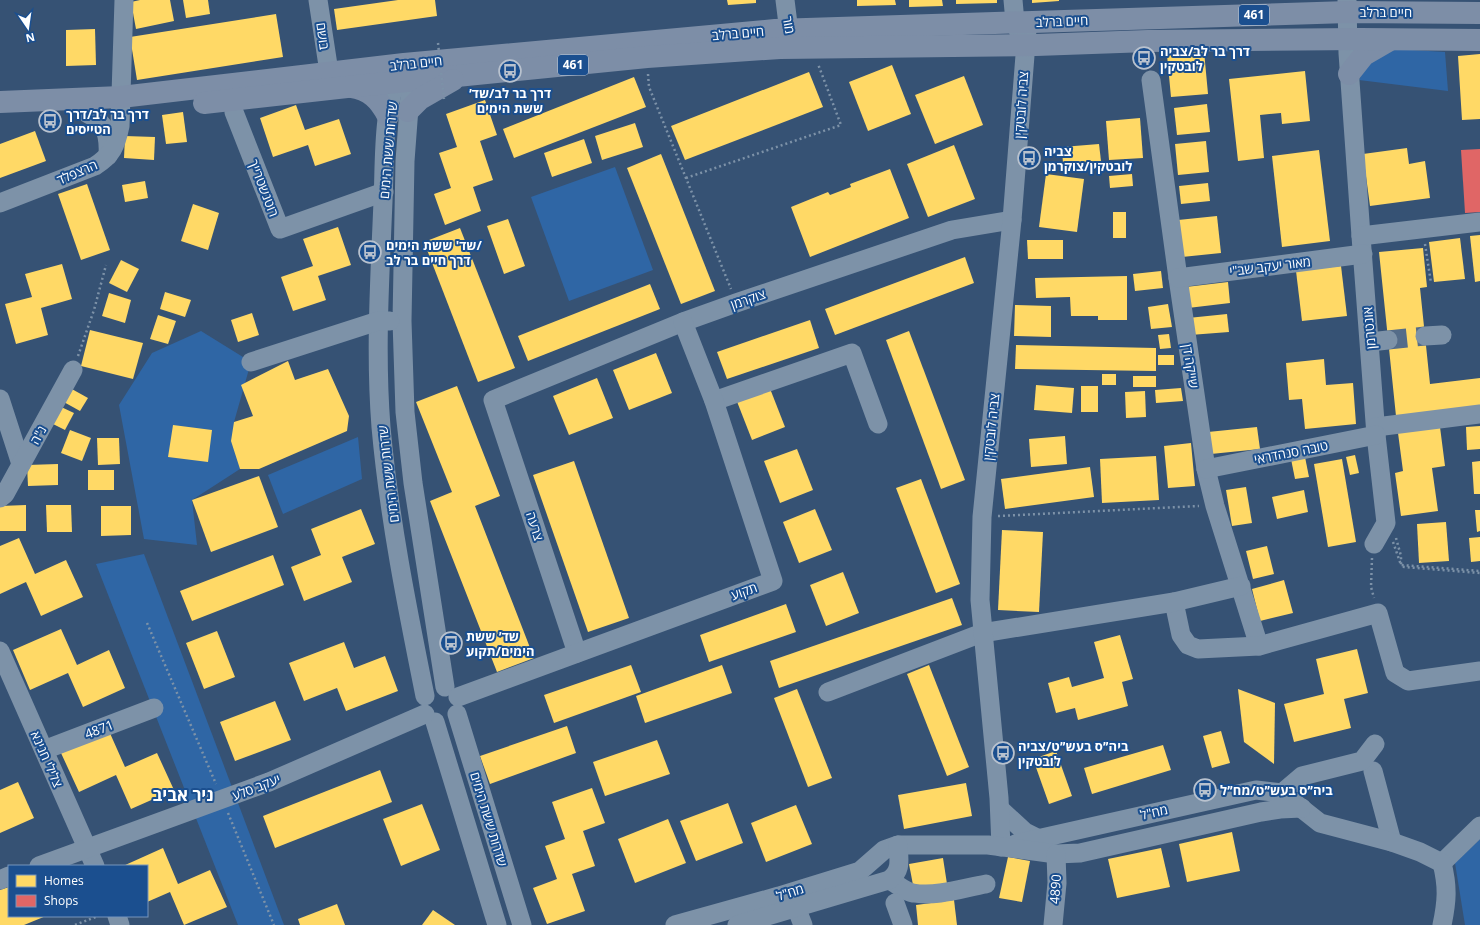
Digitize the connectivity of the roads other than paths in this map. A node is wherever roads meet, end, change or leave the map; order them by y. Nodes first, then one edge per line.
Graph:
1 (124, 0) edge
2 (318, 0) edge
3 (785, 0) edge
4 (1014, 0) edge
5 (1340, 6) edge
6 (1480, 13) edge
7 (1021, 22) junction
8 (788, 29) junction
9 (1348, 39) junction
10 (1391, 39) junction
11 (1480, 40) edge
12 (1026, 45) junction
13 (806, 47) junction
14 (329, 72) junction
15 (1349, 74) junction
16 (403, 75) junction
17 (462, 76) junction
18 (1151, 80) dead end
19 (347, 86) junction
20 (0, 102) edge
21 (121, 105) junction
22 (408, 111) junction
23 (234, 112) dead end
24 (88, 114) junction
25 (0, 116) edge
26 (388, 116) junction
27 (108, 158) junction
28 (384, 192) junction
29 (0, 203) edge
30 (1012, 220) junction
31 (1480, 222) edge
32 (1362, 245) junction
33 (1178, 278) junction
34 (378, 321) junction
35 (402, 321) junction
36 (683, 322) junction
37 (251, 362) dead end
38 (73, 370) road end
39 (0, 399) edge
40 (493, 400) joint
41 (714, 401) junction
42 (1480, 414) edge
43 (878, 424) dead end
44 (1376, 431) junction
45 (21, 464) junction
46 (1206, 469) junction
47 (0, 498) edge
48 (1374, 544) road end
49 (1241, 586) junction
50 (1174, 602) junction
51 (982, 633) junction
52 (1259, 646) junction
53 (0, 651) edge
54 (577, 653) junction
55 (1480, 671) edge
56 (828, 692) dead end
57 (453, 699) junction
58 (154, 708) dead end
59 (428, 711) junction
60 (1375, 744) dead end
61 (44, 750) junction
62 (1373, 771) dead end
63 (1282, 793) junction
64 (1302, 808) junction
65 (1000, 809) junction
66 (1480, 826) edge
67 (1039, 838) junction
68 (1392, 842) junction
69 (898, 845) junction
70 (1001, 847) junction
71 (88, 849) junction
72 (1056, 854) junction
73 (1442, 863) junction
74 (42, 865) edge
75 (95, 865) edge
76 (889, 880) junction
77 (986, 884) dead end
78 (895, 903) dead end
79 (797, 908) edge
80 (497, 925) edge
81 (522, 925) edge
82 (675, 925) edge
83 (737, 925) edge
84 (903, 925) edge
85 (1053, 925) edge
86 (1442, 925) edge

1 - 21 street, הרצפלד
2 - 14 street, בושם
3 - 8 street, מור
4 - 7 street, צביה לובטקין
5 - 6 main road, חיים ברלב / 461
5 - 7 main road, חיים ברלב / 461
5 - 9 street, אונטרמן
7 - 8 main road, חיים ברלב / 461
7 - 12 street, צביה לובטקין
8 - 13 street, מור
8 - 16 main road, חיים ברלב / 461
9 - 10 main road, חיים ברלב / 461
9 - 12 main road, חיים ברלב / 461
9 - 15 street, אונטרמן
10 - 11 main road, חיים ברלב / 461
10 - 15 main road
12 - 13 main road, חיים ברלב / 461
12 - 30 street, צביה לובטקין
13 - 17 main road, חיים ברלב / 461
14 - 16 main road, חיים ברלב / 461
14 - 21 main road, חיים ברלב / 461
15 - 32 street, אונטרמן
16 - 17 main road, חיים ברלב / 461
16 - 19 main road, חיים ברלב / 461
16 - 22 street, שדרות ששת הימים
16 - 26 street, שדרות ששת הימים
17 - 22 main road
18 - 33 street, שייקה דן
19 - 21 main road, חיים ברלב / 461
19 - 26 main road
20 - 21 main road, חיים ברלב / 461
21 - 24 main road, חיים ברלב / 461
21 - 27 street, הרצפלד
22 - 35 street, שדרות ששת הימים
23 - 28 street, רוטנשטרייך
24 - 25 main road, חיים ברלב / 461
24 - 27 street
26 - 28 street, שדרות ששת הימים
27 - 29 street, הרצפלד
28 - 34 street, שדרות ששת הימים
30 - 36 street, צוקרמן
30 - 51 street, צביה לובטקין
31 - 32 street, מאור יעקב שב"י
32 - 33 street, מאור יעקב שב"י
32 - 44 street, אונטרמן
33 - 46 street, שייקה דן
34 - 35 street
34 - 37 street
34 - 59 street, שדרות ששת הימים
35 - 57 street, שדרות ששת הימים
36 - 40 street, צוקרמן
36 - 41 street, תקוע
38 - 45 street, נ"ה
39 - 45 street
40 - 54 street, צרעה
41 - 43 street
41 - 54 street, תקוע
42 - 44 street, טובה סנהדראי
44 - 46 street, טובה סנהדראי
44 - 48 street, אונטרמן
45 - 47 street, נ"ה
46 - 49 street, שייקה דן
49 - 50 street
49 - 52 street, שייקה דן
50 - 51 street
50 - 52 street
51 - 56 street
51 - 65 street, צביה לובטקין
52 - 55 street
53 - 61 street, צלילי חנינא
54 - 57 street, תקוע
57 - 59 street
57 - 59 street
57 - 81 street, שדרות ששת הימים
58 - 61 street, 4871
59 - 71 street, יעקב סלע
59 - 80 street, שדרות ששת הימים
60 - 63 street
61 - 71 street, צלילי חנינא
62 - 68 street
63 - 64 street
63 - 67 street, מח"ל
64 - 68 street
64 - 72 street, מח"ל
65 - 67 street
65 - 70 street, צביה לובטקין
66 - 73 street
67 - 70 street, מח"ל
68 - 73 street
69 - 70 street, מח"ל
69 - 76 street
69 - 79 street, מח"ל
70 - 72 street, מח"ל
71 - 74 street, יעקב סלע
71 - 75 street, צלילי חנינא
72 - 85 street, 4890
73 - 86 street
76 - 77 street
76 - 79 street, מח"ל
78 - 84 street
79 - 82 street, מח"ל
79 - 83 street, מח"ל

